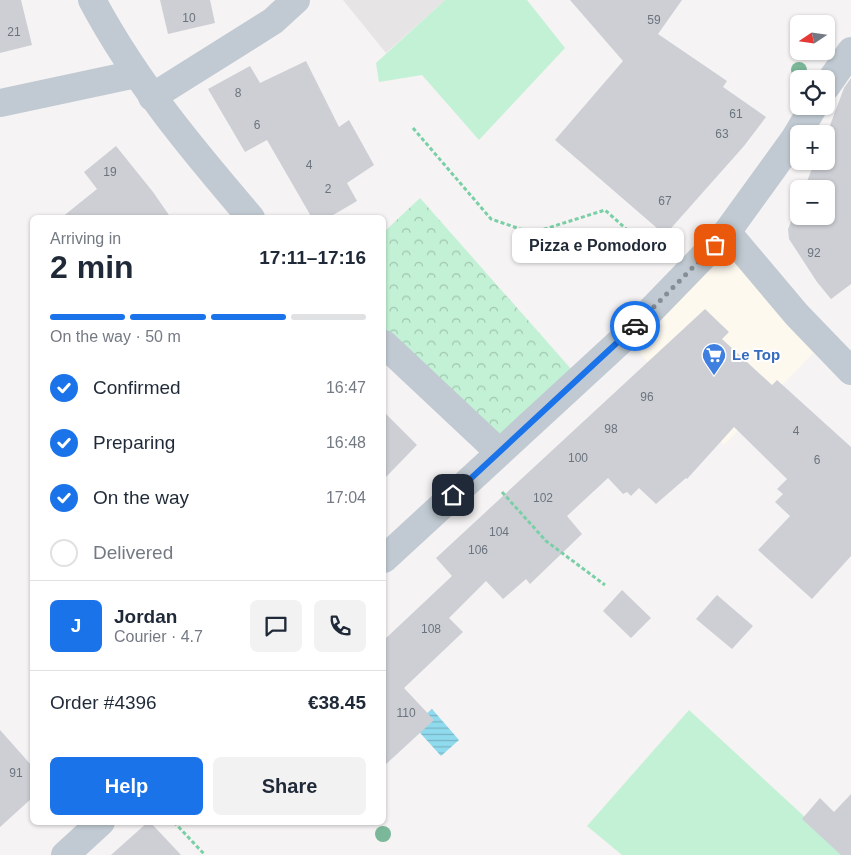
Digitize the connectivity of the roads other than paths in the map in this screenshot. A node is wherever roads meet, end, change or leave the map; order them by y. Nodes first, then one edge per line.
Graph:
1 (92, 0) edge
2 (296, 0) edge
3 (851, 50) edge
4 (136, 74) junction
5 (835, 74) edge
6 (152, 97) junction
7 (0, 103) edge
8 (809, 115) edge
9 (248, 215) edge
10 (727, 232) junction
11 (386, 346) edge
12 (851, 371) edge
13 (490, 461) junction
14 (386, 558) edge
15 (97, 825) edge
16 (66, 855) edge

1 - 4 street
2 - 6 street
3 - 5 street
4 - 6 street
4 - 7 street
6 - 9 street
8 - 10 street
10 - 12 street
10 - 13 street
11 - 13 street
13 - 14 street
15 - 16 street

